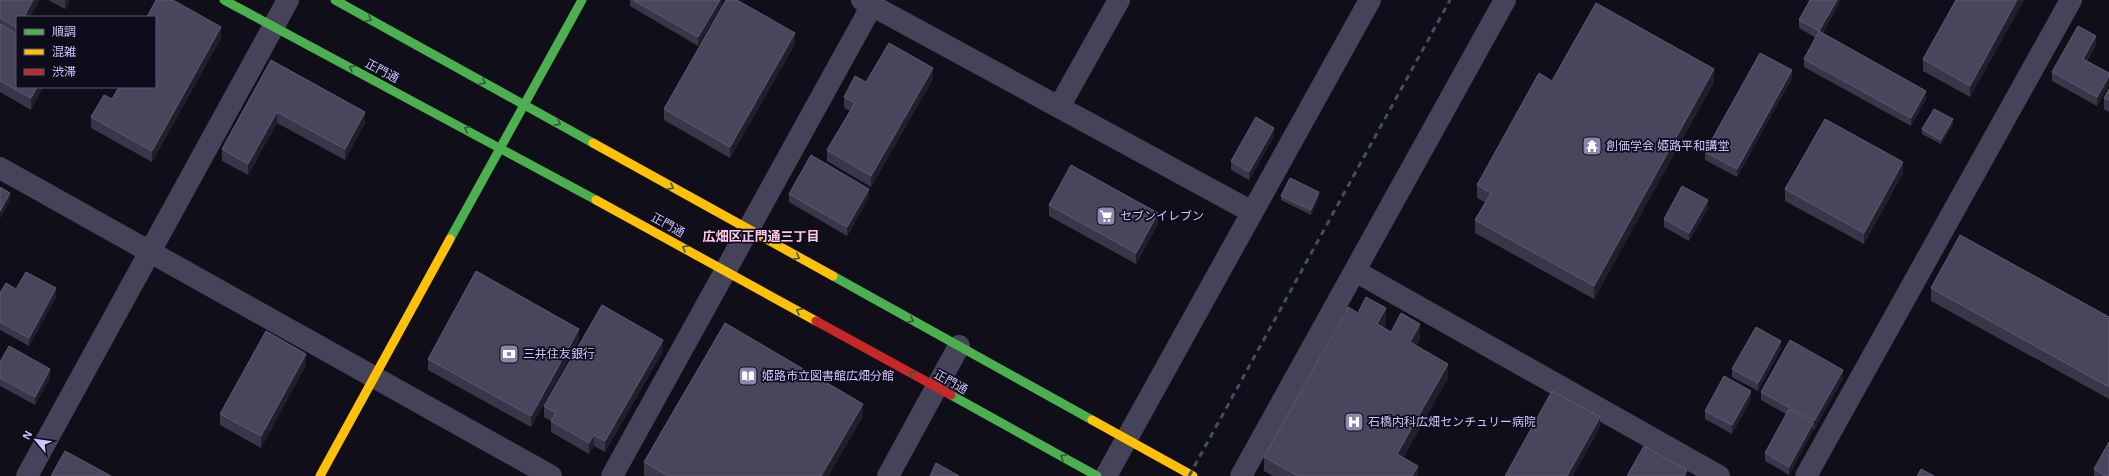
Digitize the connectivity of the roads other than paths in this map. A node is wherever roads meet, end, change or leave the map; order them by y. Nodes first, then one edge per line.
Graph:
1 (224, 0) edge
2 (288, 0) edge
3 (335, 0) edge
4 (582, 0) edge
5 (1119, 0) edge
6 (1370, 0) edge
7 (1505, 0) edge
8 (2071, 0) edge
9 (870, 2) edge
10 (272, 26) junction
11 (524, 104) junction
12 (1059, 107) junction
13 (501, 147) junction
14 (0, 168) edge
15 (1252, 212) junction
16 (749, 230) junction
17 (150, 252) junction
18 (726, 271) junction
19 (1355, 271) junction
20 (959, 346) junction
21 (375, 378) junction
22 (937, 387) junction
23 (1126, 439) junction
24 (27, 476) edge
25 (320, 476) edge
26 (551, 476) edge
27 (612, 476) edge
28 (888, 476) edge
29 (1097, 476) edge
30 (1106, 476) edge
31 (1193, 476) edge
32 (1241, 476) edge
33 (1719, 476) edge
34 (1806, 476) edge

1 - 10 street, 正門通
2 - 10 street
3 -> 11 street
4 - 11 street
5 - 12 street
6 - 15 street
7 - 19 street
8 - 34 street
9 - 12 street
9 - 16 street
13 -> 10 street, 正門通
10 - 17 street
11 - 13 street
11 -> 16 street
12 - 15 street
18 -> 13 street, 正門通
13 - 21 street
14 - 17 street
15 - 23 street
16 - 18 street
16 -> 20 street
17 - 21 street
17 - 24 street
22 -> 18 street, 正門通
18 - 27 street
19 - 32 street
19 - 33 street
20 - 22 street
20 - 23 street
21 - 25 street
21 - 26 street
22 - 28 street
29 -> 22 street, 正門通
23 - 30 street
23 - 31 street

